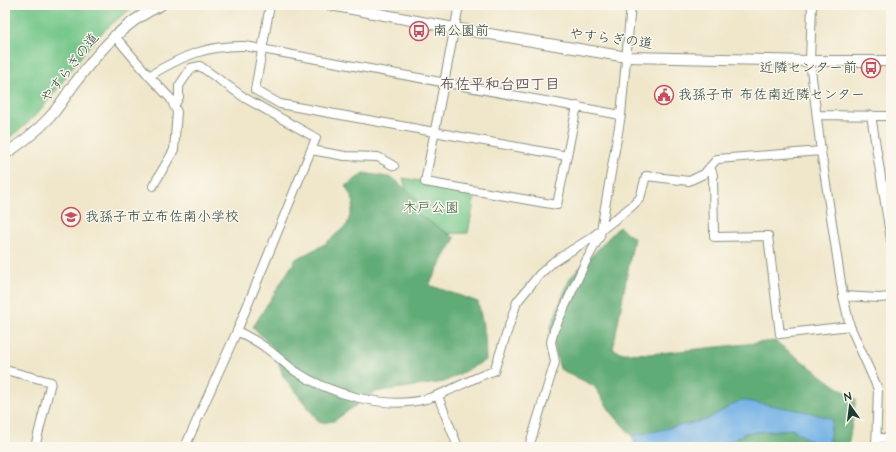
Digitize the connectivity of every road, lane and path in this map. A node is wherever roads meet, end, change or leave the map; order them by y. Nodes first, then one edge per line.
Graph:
1 (161, 5) edge
2 (270, 5) edge
3 (331, 5) edge
4 (458, 5) edge
5 (631, 5) edge
6 (812, 5) edge
7 (454, 28) junction
8 (114, 35) junction
9 (262, 48) junction
10 (627, 58) junction
11 (810, 61) junction
12 (891, 61) edge
13 (149, 76) junction
14 (444, 81) junction
15 (174, 106) junction
16 (577, 106) junction
17 (620, 115) junction
18 (817, 115) junction
19 (871, 115) junction
20 (891, 116) edge
21 (435, 132) junction
22 (311, 150) junction
23 (821, 151) junction
24 (5, 154) edge
25 (567, 156) junction
26 (394, 166) dead end
27 (710, 167) junction
28 (153, 186) dead end
29 (887, 186) edge
30 (601, 229) junction
31 (891, 240) edge
32 (843, 296) junction
33 (891, 297) edge
34 (850, 326) junction
35 (237, 331) junction
36 (5, 370) edge
37 (438, 396) junction
38 (877, 437) junction
39 (891, 440) edge
40 (35, 447) edge
41 (185, 447) edge
42 (458, 447) edge
43 (529, 447) edge
44 (876, 447) edge

1 - 8 street, やすらぎの道
2 - 9 street
3 - 7 street, やすらぎの道
4 - 7 street
5 - 10 street
6 - 11 street
7 - 10 street, やすらぎの道
7 - 14 street
8 - 13 street
8 - 24 street, やすらぎの道
9 - 13 street
9 - 14 street
9 - 21 street
10 - 11 street, やすらぎの道
10 - 17 street
11 - 12 street, やすらぎの道
11 - 18 street
13 - 15 street
14 - 16 street
14 - 21 street
15 - 22 street
15 - 28 street
16 - 17 street
16 - 25 street
17 - 30 street
18 - 19 street
18 - 23 street
19 - 20 street
19 - 29 street
21 - 25 street
21 - 25 street
22 - 26 street
22 - 35 street
23 - 27 street
23 - 32 street
27 - 30 street
27 - 34 street
29 - 31 street
30 - 37 street
30 - 43 street
32 - 33 street
32 - 34 street
34 - 38 street
35 - 37 street
35 - 41 street
36 - 40 street
37 - 42 street
38 - 39 street
38 - 44 street

